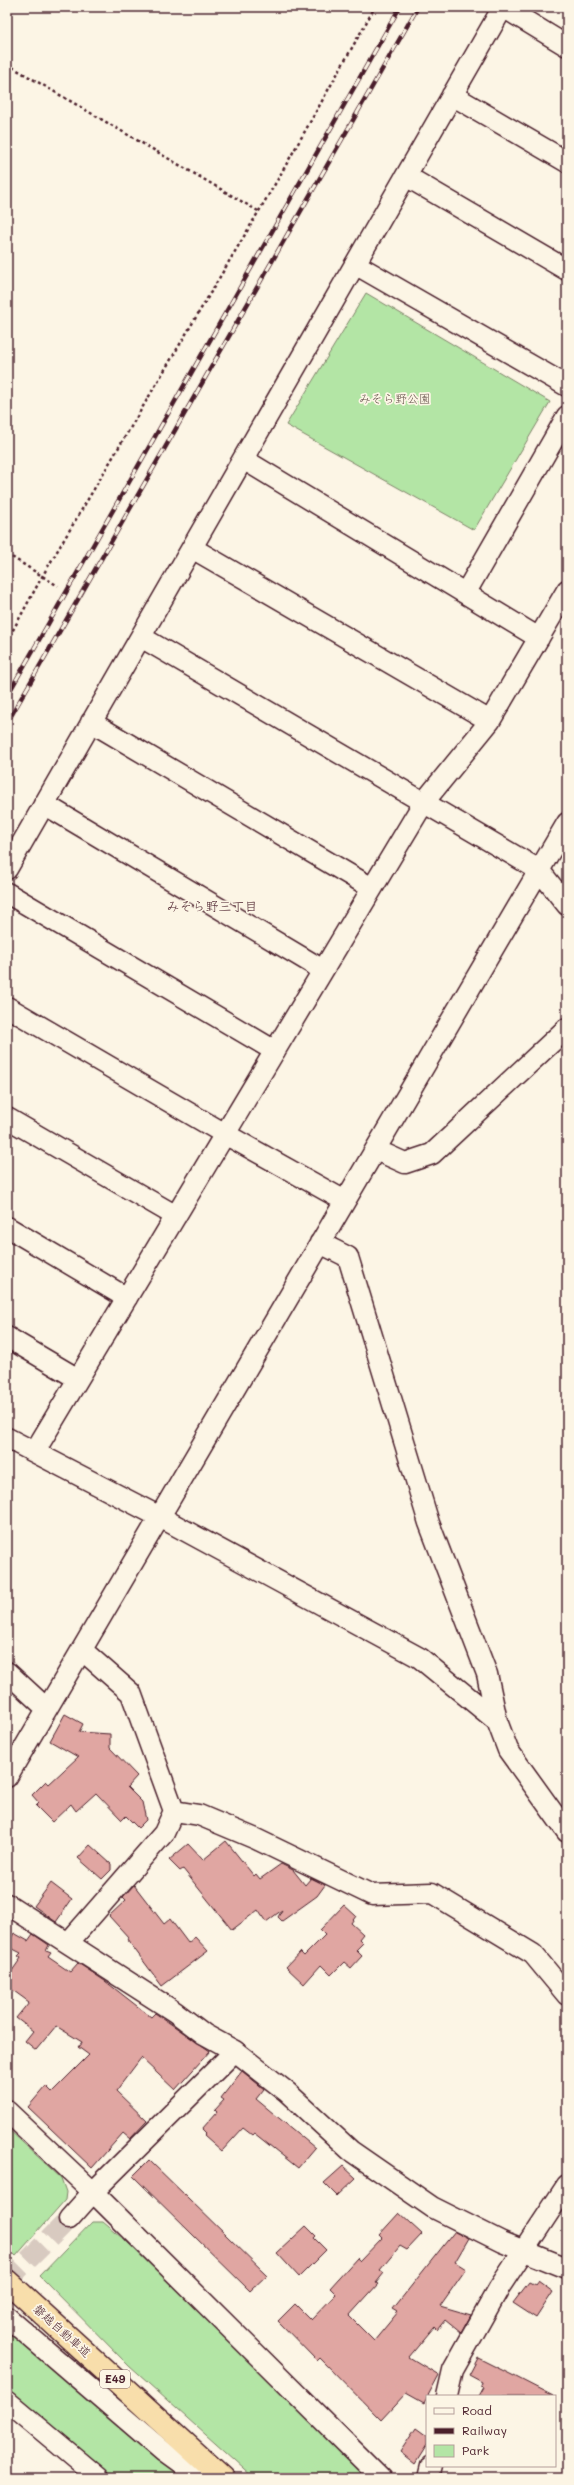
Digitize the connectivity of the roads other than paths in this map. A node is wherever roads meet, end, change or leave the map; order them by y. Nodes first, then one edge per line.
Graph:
1 (503, 7) edge
2 (567, 46) edge
3 (452, 95) junction
4 (567, 162) edge
5 (406, 176) junction
6 (355, 264) junction
7 (567, 270) edge
8 (567, 386) edge
9 (567, 416) edge
10 (243, 459) junction
11 (192, 548) junction
12 (567, 590) edge
13 (466, 592) junction
14 (140, 637) junction
15 (539, 638) junction
16 (490, 721) junction
17 (92, 722) junction
18 (424, 802) junction
19 (44, 804) junction
20 (567, 823) edge
21 (7, 869) edge
22 (539, 870) junction
23 (372, 888) junction
24 (7, 893) edge
25 (567, 906) edge
26 (323, 970) junction
27 (7, 1007) edge
28 (567, 1028) edge
29 (275, 1051) junction
30 (7, 1118) edge
31 (225, 1134) junction
32 (376, 1150) junction
33 (345, 1201) junction
34 (176, 1216) junction
35 (7, 1227) edge
36 (320, 1243) junction
37 (126, 1298) junction
38 (7, 1337) edge
39 (78, 1379) junction
40 (7, 1438) edge
41 (35, 1451) junction
42 (160, 1517) junction
43 (82, 1650) junction
44 (7, 1672) edge
45 (47, 1709) junction
46 (497, 1721) junction
47 (7, 1777) edge
48 (174, 1811) junction
49 (567, 1832) edge
50 (7, 1904) edge
51 (68, 1943) junction
52 (567, 1995) edge
53 (235, 2051) junction
54 (7, 2111) edge
55 (567, 2185) edge
56 (93, 2192) junction
57 (69, 2219) tunnel mouth
58 (524, 2250) junction
59 (567, 2268) edge
60 (7, 2281) edge
61 (7, 2317) edge
62 (447, 2395) edge
63 (7, 2401) edge
64 (431, 2467) edge
65 (99, 2478) edge
66 (200, 2478) edge
67 (223, 2478) edge
68 (381, 2478) edge
69 (428, 2478) edge

1 - 2 street
1 - 3 street
3 - 4 street
3 - 5 street
5 - 6 street
5 - 7 street
6 - 8 street
6 - 10 street
9 - 13 street
10 - 11 street
10 - 13 street
11 - 14 street
11 - 16 street
12 - 15 street
13 - 15 street
14 - 17 street
14 - 18 street
15 - 16 street
16 - 18 street
17 - 19 street
17 - 23 street
18 - 22 street
18 - 23 street
19 - 21 street
19 - 26 street
20 - 22 street
22 - 25 street
22 - 32 street
23 - 26 street
24 - 29 street
26 - 29 street
27 - 31 street
28 - 32 street
29 - 31 street
30 - 34 street
31 - 33 street
31 - 34 street
32 - 33 street
33 - 36 street
34 - 37 street
35 - 37 street
36 - 42 street
36 - 46 street
37 - 39 street
38 - 39 street
39 - 41 street
40 - 41 street
41 - 42 street
42 - 43 street
42 - 46 street
43 - 45 street
43 - 48 street
44 - 45 street
45 - 47 street
46 - 49 street
48 - 51 street
48 - 52 street
50 - 51 street
51 - 53 street
53 - 56 street
53 - 58 street
54 - 56 street
55 - 58 street
56 - 57 street
56 - 68 street
58 - 59 street
58 - 62 street
60 - 67 highway, 磐越自動車道 / E49
61 - 66 street
63 - 65 street
64 - 69 street

